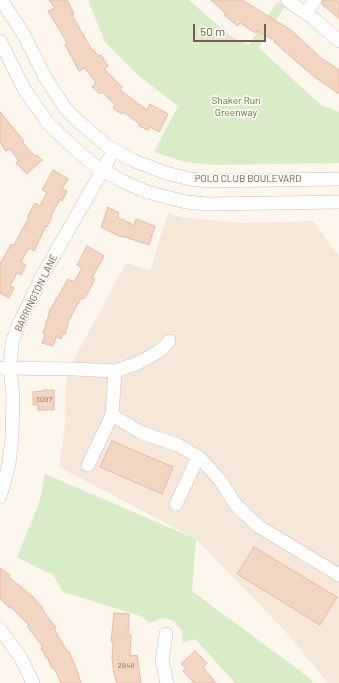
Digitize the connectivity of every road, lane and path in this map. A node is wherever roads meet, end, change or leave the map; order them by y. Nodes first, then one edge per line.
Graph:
1 (1, 0) edge
2 (287, 0) edge
3 (315, 0) edge
4 (306, 13) junction
5 (0, 41) edge
6 (339, 41) edge
7 (114, 150) junction
8 (102, 170) junction
9 (339, 179) edge
10 (339, 202) edge
11 (169, 341) dead end
12 (5, 368) edge
13 (115, 371) junction
14 (112, 415) junction
15 (198, 457) junction
16 (88, 465) dead end
17 (0, 497) edge
18 (176, 504) dead end
19 (339, 575) edge
20 (0, 629) edge
21 (166, 634) dead end
22 (33, 683) edge
23 (167, 683) edge

1 - 7 street, POLO CLUB BOULEVARD
2 - 4 street
3 - 4 street
4 - 6 street
5 - 8 street
7 - 8 street, BARRINGTON LANE
7 - 9 street, POLO CLUB BOULEVARD
8 - 10 street
8 - 12 street, BARRINGTON LANE
11 - 13 street
12 - 13 street
12 - 17 street, BARRINGTON LANE
13 - 14 street
14 - 15 street
14 - 16 street
15 - 18 street
15 - 19 street
20 - 22 street
21 - 23 street

